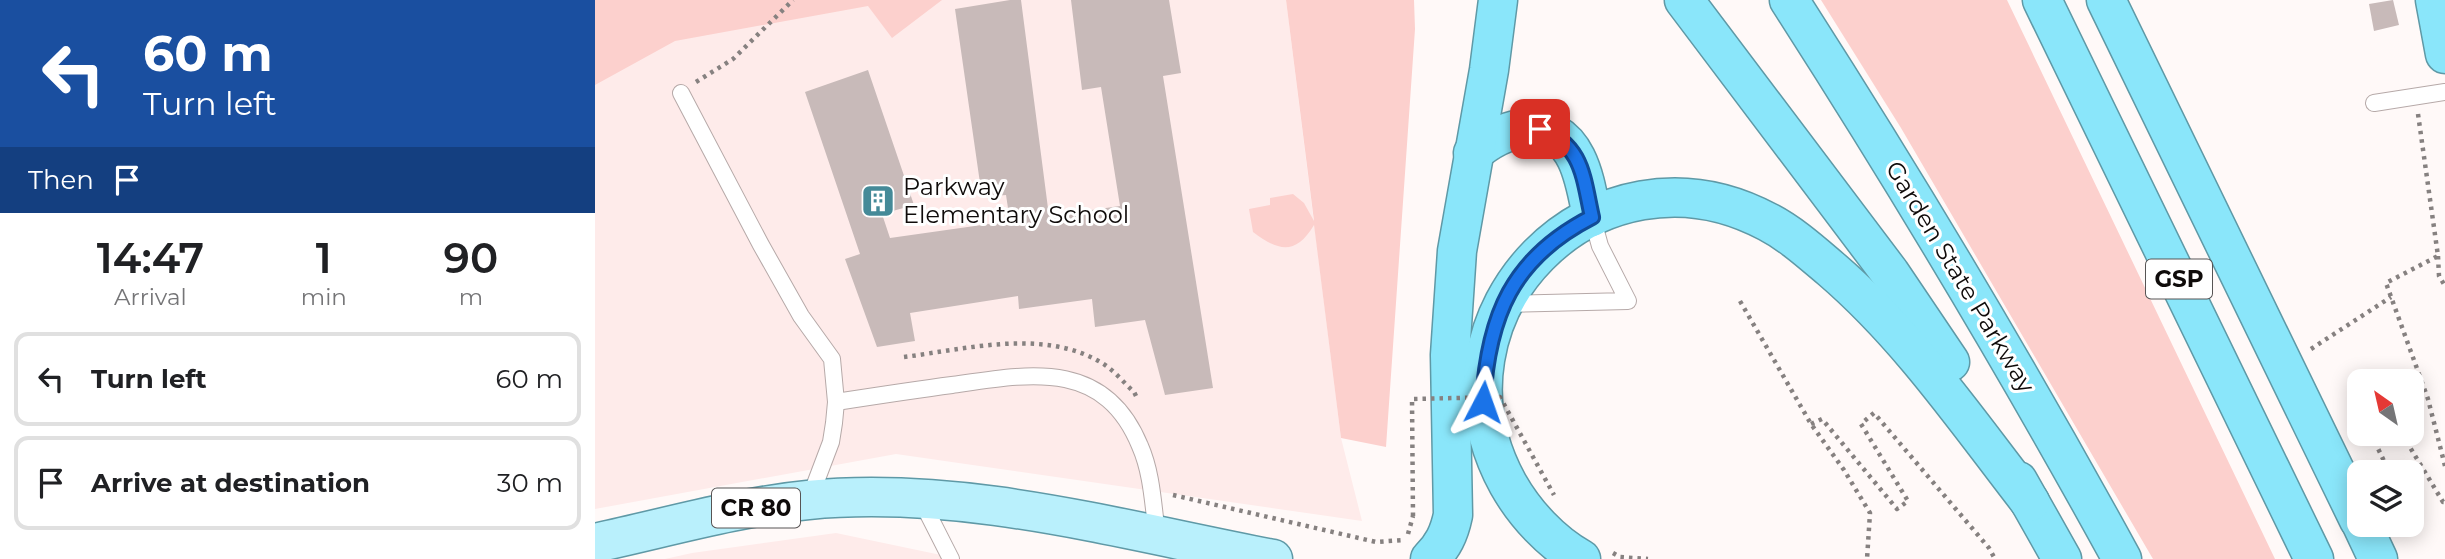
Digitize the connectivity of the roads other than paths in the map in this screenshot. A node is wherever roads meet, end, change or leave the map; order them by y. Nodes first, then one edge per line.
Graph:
1 (1498, 0) edge
2 (1684, 0) edge
3 (1789, 0) edge
4 (2042, 0) edge
5 (2435, 0) edge
6 (2115, 10) edge
7 (2445, 54) edge
8 (2445, 92) edge
9 (681, 93) road end
10 (2374, 103) dead end
11 (1473, 153) junction
12 (1592, 217) junction
13 (1503, 304) junction
14 (836, 402) junction
15 (2347, 495) edge
16 (920, 498) junction
17 (809, 500) junction
18 (2030, 502) junction
19 (1158, 537) junction
20 (2368, 537) edge
21 (595, 544) edge
22 (951, 559) edge
23 (1217, 559) edge
24 (1273, 559) edge
25 (1430, 559) edge
26 (1581, 559) edge
27 (2061, 559) edge
28 (2122, 559) edge
29 (2314, 559) edge
30 (2378, 559) edge

1 - 11 highway
2 - 18 highway
3 - 28 highway, Garden State Parkway
4 - 29 highway, GSP
5 - 7 highway
6 - 15 highway
8 - 10 lane
9 - 14 lane
11 - 12 highway
11 - 25 highway
12 - 13 highway
12 - 13 lane
12 - 18 highway
13 - 26 highway
14 - 17 lane
14 - 19 lane
16 - 17 main road, CR 80
16 - 19 main road, CR 80
16 - 22 lane
17 - 21 main road, CR 80
18 - 27 highway
19 - 23 main road, CR 80
19 - 24 main road, CR 80
20 - 30 highway

